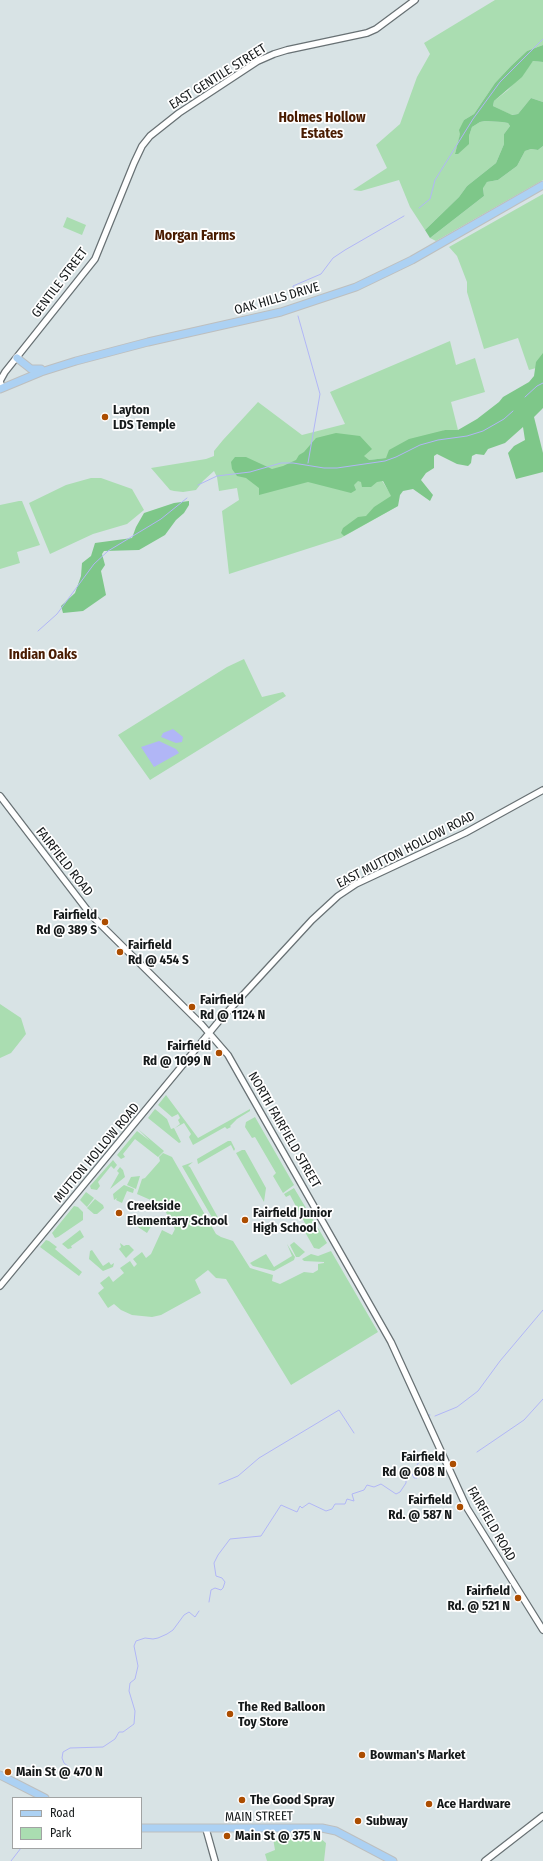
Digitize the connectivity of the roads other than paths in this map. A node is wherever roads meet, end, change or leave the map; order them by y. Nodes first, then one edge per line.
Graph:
1 (415, 0) edge
2 (126, 183) joint
3 (543, 185) edge
4 (17, 358) junction
5 (68, 364) junction
6 (1, 388) edge
7 (543, 790) edge
8 (0, 796) edge
9 (115, 939) joint
10 (210, 1033) junction
11 (0, 1286) edge
12 (429, 1423) joint
13 (543, 1630) edge
14 (0, 1775) edge
15 (43, 1797) edge
16 (543, 1816) edge
17 (142, 1828) edge
18 (206, 1829) junction
19 (215, 1861) edge
20 (393, 1861) edge
21 (485, 1861) edge

1 - 2 street, EAST GENTILE STREET
2 - 4 street, GENTILE STREET
3 - 5 main road, OAK HILLS DRIVE
4 - 5 main road
4 - 6 street, GENTILE STREET
5 - 6 main road, OAK HILLS DRIVE
7 - 10 street, EAST MUTTON HOLLOW ROAD
8 - 9 street, FAIRFIELD ROAD
9 - 10 street, NORTH FAIRFIELD STREET
10 - 11 street, MUTTON HOLLOW ROAD
10 - 12 street, NORTH FAIRFIELD STREET
12 - 13 street, FAIRFIELD ROAD
14 - 15 main road
16 - 21 street
17 - 18 main road, MAIN STREET
18 - 19 street
18 - 20 main road, MAIN STREET

